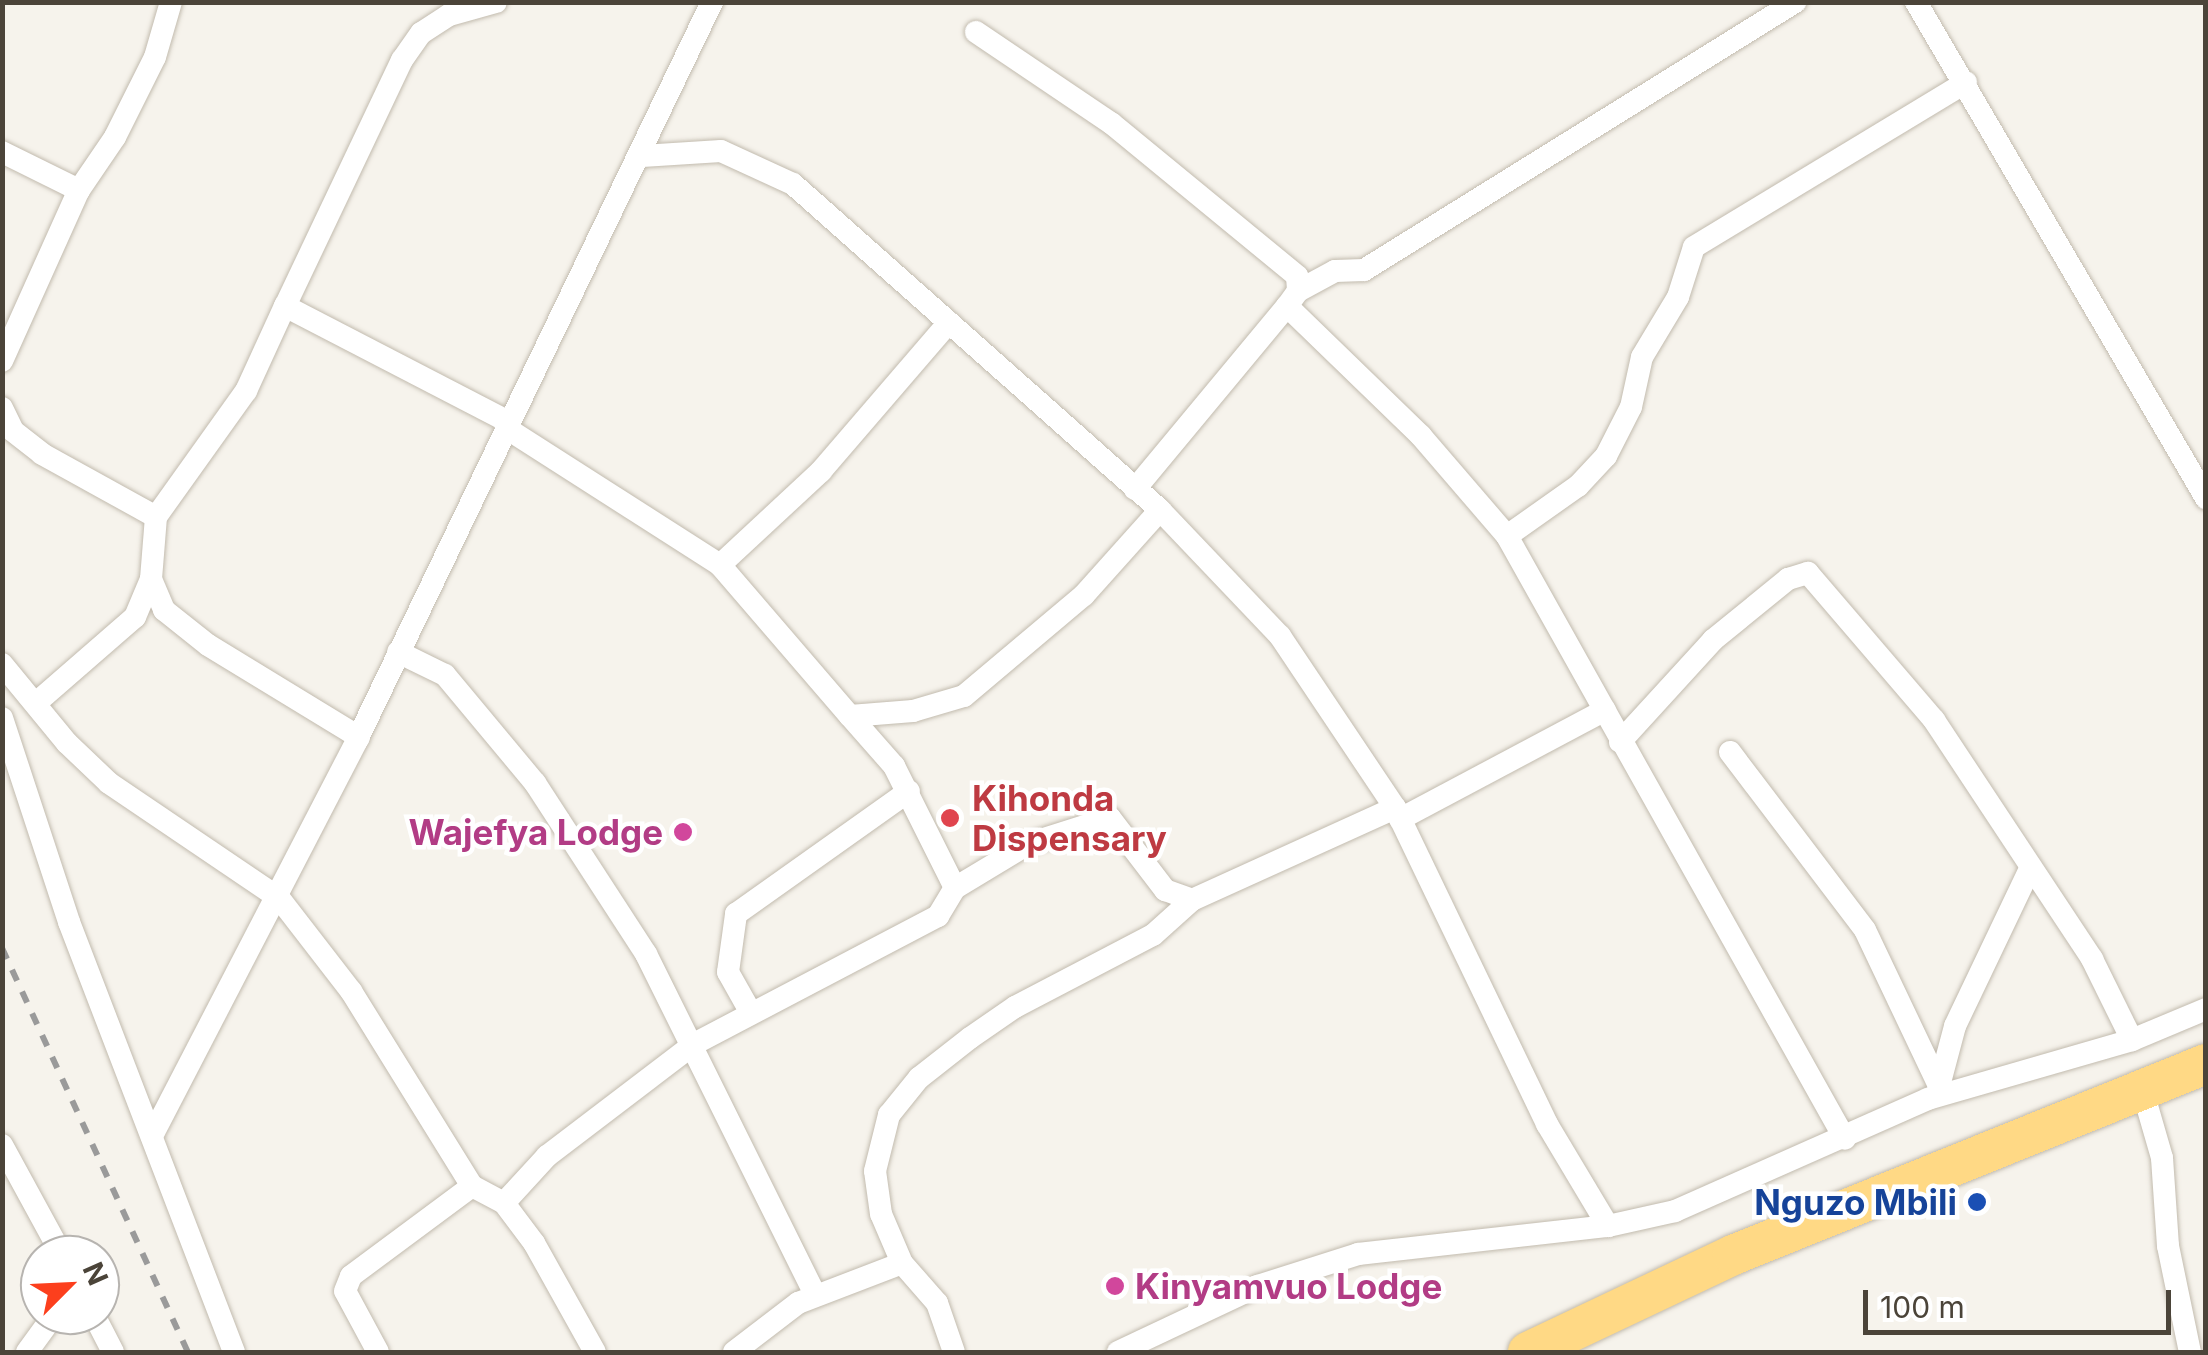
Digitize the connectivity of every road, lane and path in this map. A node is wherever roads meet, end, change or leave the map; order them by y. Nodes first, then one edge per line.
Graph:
1 (171, 2) edge
2 (496, 2) edge
3 (712, 2) edge
4 (1794, 2) edge
5 (1916, 2) edge
6 (976, 32) dead end
7 (1966, 82) junction
8 (2, 152) edge
9 (642, 156) junction
10 (79, 190) junction
11 (1292, 298) junction
12 (285, 306) junction
13 (948, 322) junction
14 (2, 361) edge
15 (2, 408) edge
16 (507, 425) junction
17 (1136, 488) junction
18 (2206, 498) edge
19 (1160, 510) junction
20 (156, 517) junction
21 (1507, 536) junction
22 (720, 565) junction
23 (151, 579) junction
24 (164, 610) junction
25 (136, 617) junction
26 (398, 652) junction
27 (2, 664) edge
28 (36, 704) junction
29 (1606, 710) junction
30 (850, 716) junction
31 (2, 718) edge
32 (358, 737) junction
33 (1620, 742) junction
34 (1730, 752) dead end
35 (908, 791) junction
36 (1398, 813) junction
37 (2030, 869) junction
38 (955, 888) junction
39 (279, 898) junction
40 (1192, 900) junction
41 (2206, 1010) edge
42 (751, 1013) junction
43 (2132, 1040) junction
44 (694, 1044) junction
45 (2206, 1064) edge
46 (2142, 1092) junction
47 (1934, 1093) junction
48 (152, 1136) junction
49 (1846, 1139) junction
50 (2, 1145) edge
51 (472, 1186) junction
52 (504, 1203) junction
53 (1608, 1226) junction
54 (51, 1235) edge
55 (902, 1263) junction
56 (814, 1294) junction
57 (234, 1352) edge
58 (378, 1352) edge
59 (596, 1352) edge
60 (734, 1352) edge
61 (954, 1352) edge
62 (1118, 1352) edge
63 (1528, 1352) edge
64 (2190, 1352) edge

1 - 10 street
2 - 12 street
3 - 9 street
4 - 11 street
5 - 7 street
6 - 11 street
7 - 18 street
7 - 21 street
8 - 10 street
9 - 13 street
9 - 16 street
10 - 14 street
11 - 17 street
11 - 21 street
12 - 16 street
12 - 20 street
13 - 17 street
13 - 22 street
15 - 20 street
16 - 22 street
16 - 26 street
17 - 19 street
19 - 30 street
19 - 36 street
20 - 23 street
21 - 29 street
22 - 30 street
23 - 24 street
23 - 25 street
24 - 25 street
24 - 32 street
25 - 28 street
26 - 32 street
26 - 44 street
27 - 28 street
28 - 39 street
29 - 33 street
29 - 36 street
30 - 35 street
31 - 48 street
32 - 39 street
33 - 37 street
33 - 49 street
34 - 47 street
35 - 38 street
35 - 42 street
36 - 40 street
36 - 53 street
37 - 43 street
37 - 47 street
38 - 40 street
38 - 42 street
39 - 48 street
39 - 51 street
40 - 55 street
41 - 43 street
42 - 44 street
43 - 47 street
44 - 52 street
44 - 56 street
45 - 46 highway
46 - 63 highway
46 - 64 street
47 - 49 street
48 - 57 street
49 - 53 street
50 - 54 street
51 - 52 street
51 - 58 street
52 - 59 street
53 - 62 street
55 - 56 street
55 - 61 street
56 - 60 street

